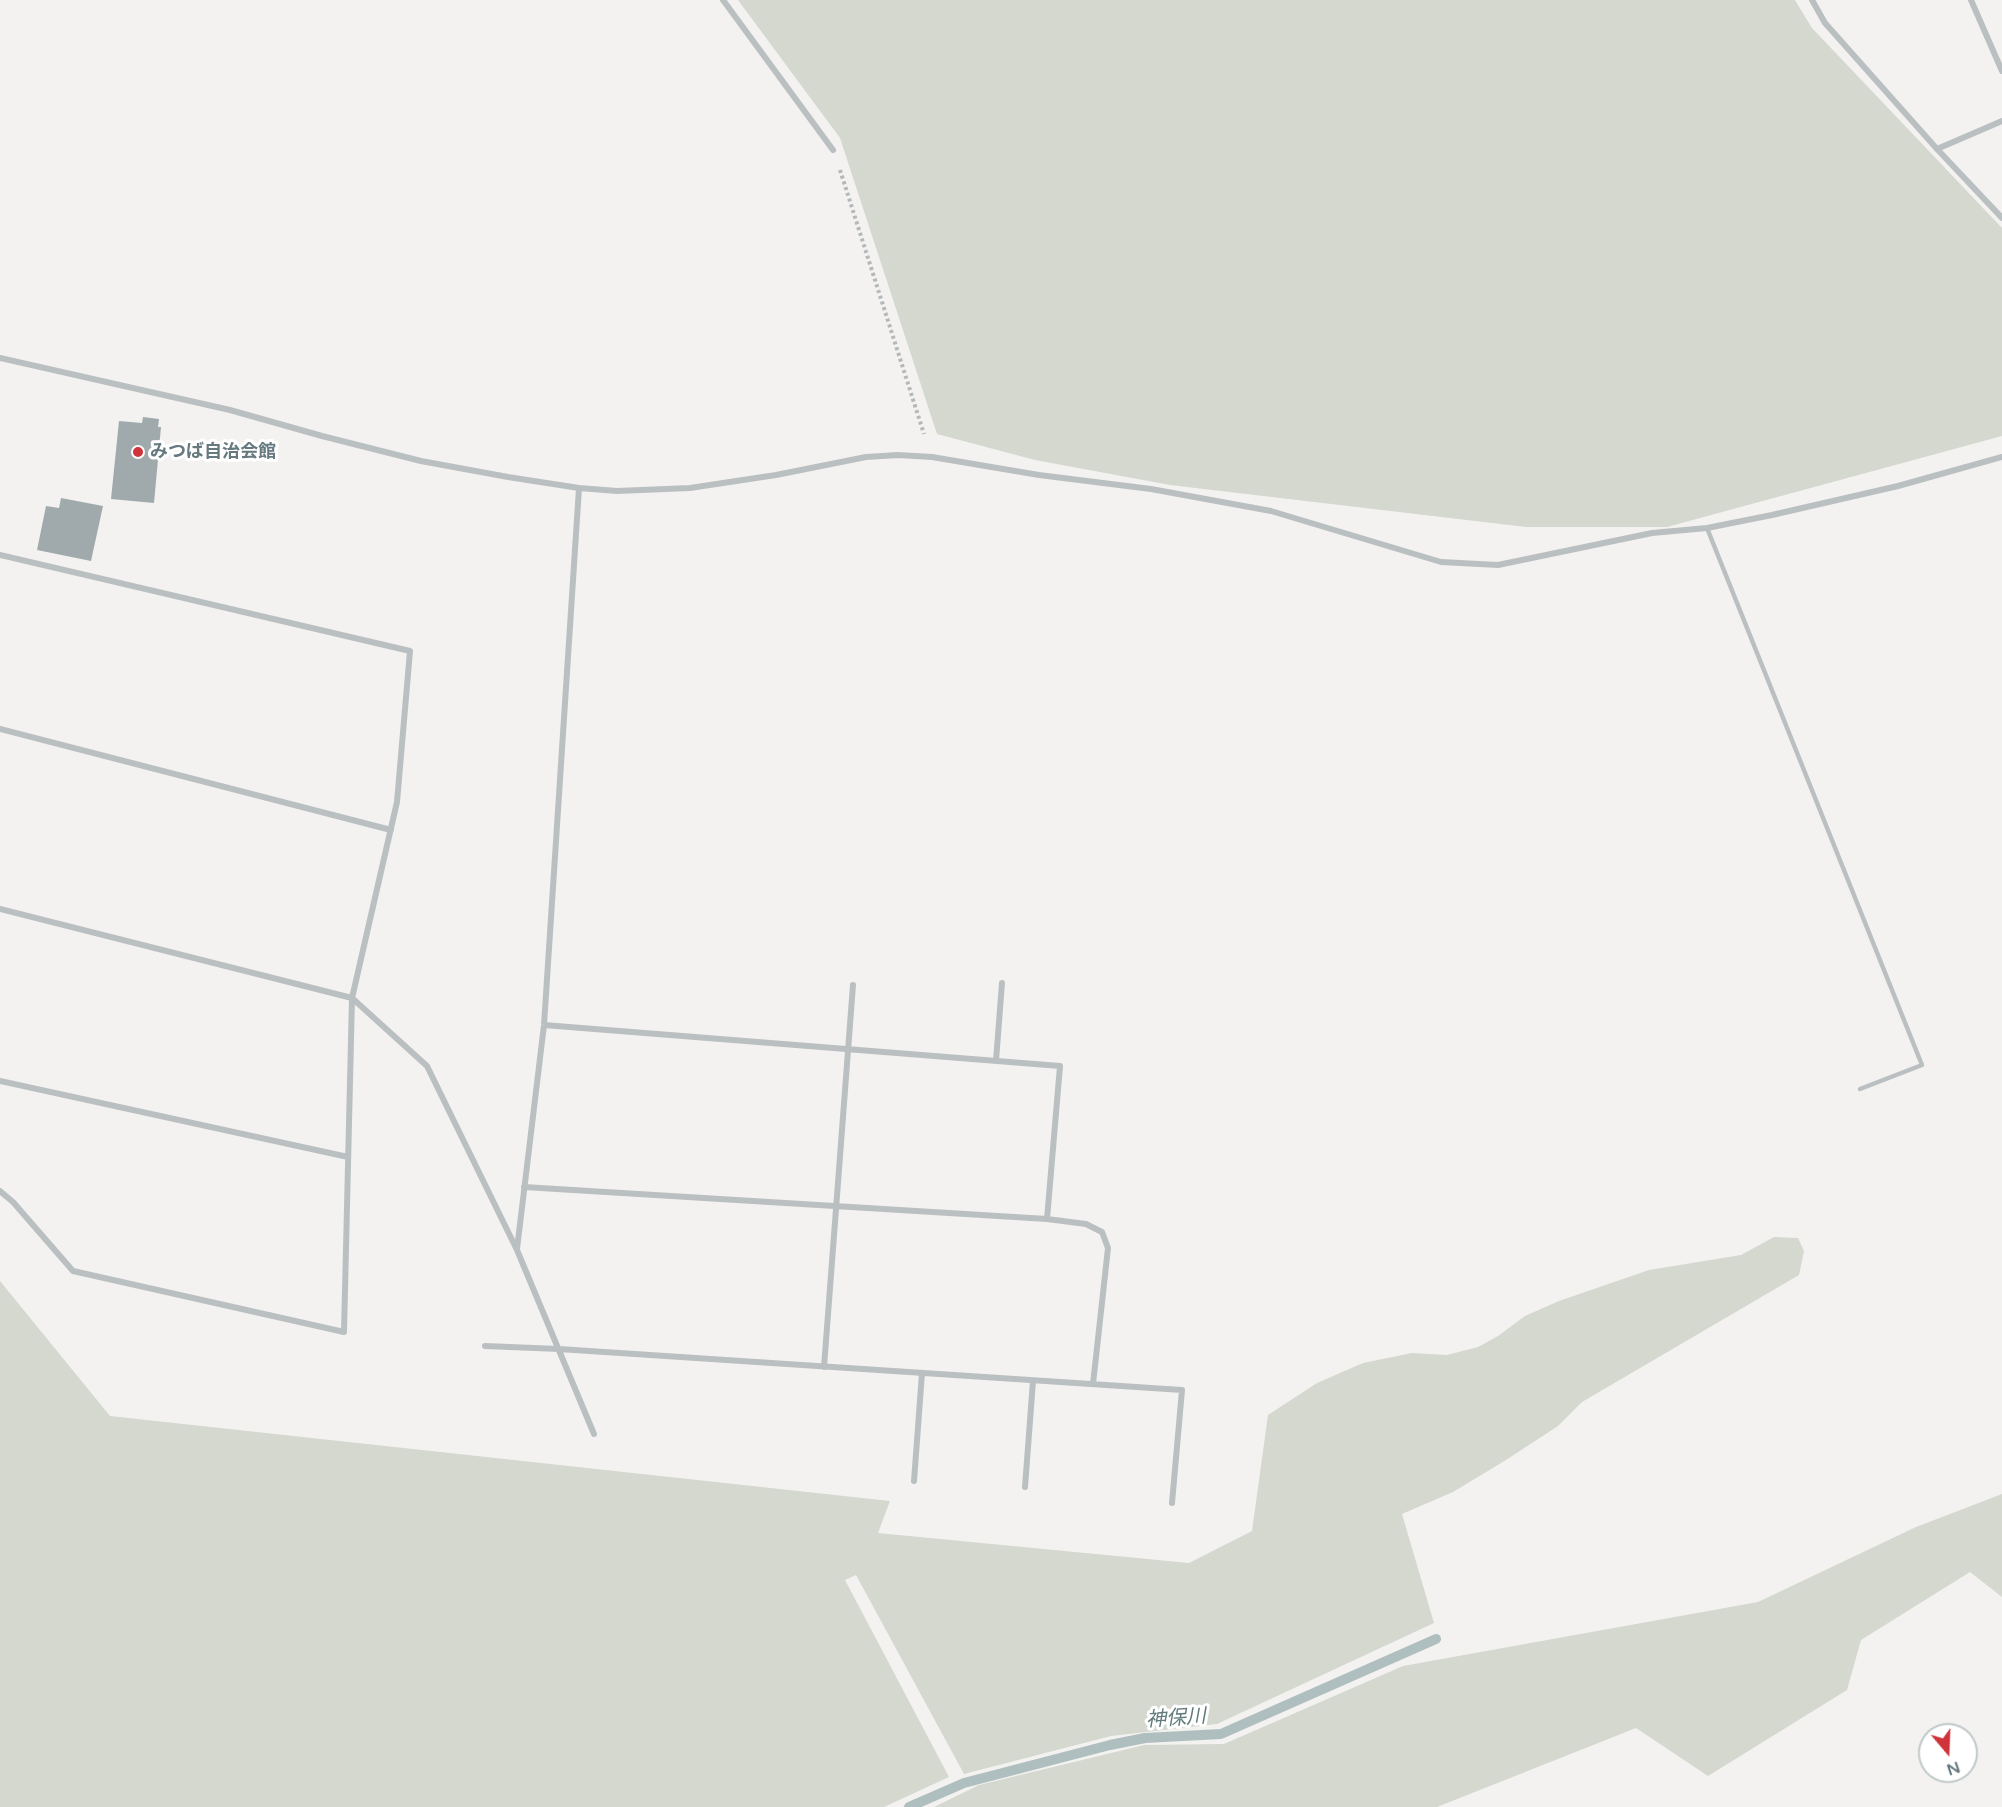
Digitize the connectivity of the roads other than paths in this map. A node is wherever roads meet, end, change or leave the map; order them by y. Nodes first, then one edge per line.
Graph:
1 (723, 0) edge
2 (1812, 0) edge
3 (1971, 0) edge
4 (2002, 71) edge
5 (2002, 121) edge
6 (1936, 149) junction
7 (833, 150) road end
8 (2002, 218) edge
9 (0, 358) edge
10 (2002, 457) edge
11 (579, 488) junction
12 (1707, 528) junction
13 (0, 555) edge
14 (0, 729) edge
15 (391, 830) junction
16 (0, 909) edge
17 (1002, 983) dead end
18 (854, 985) dead end
19 (352, 998) junction
20 (543, 1025) junction
21 (848, 1050) junction
22 (996, 1061) junction
23 (0, 1081) edge
24 (1860, 1089) dead end
25 (348, 1156) junction
26 (524, 1188) junction
27 (0, 1191) edge
28 (835, 1206) junction
29 (1047, 1219) junction
30 (517, 1250) junction
31 (485, 1346) dead end
32 (559, 1349) junction
33 (824, 1367) junction
34 (922, 1373) junction
35 (1034, 1381) junction
36 (1093, 1384) junction
37 (594, 1434) dead end
38 (914, 1481) dead end
39 (1025, 1487) dead end
40 (1172, 1503) dead end

1 - 7 street
2 - 6 street
3 - 4 street
5 - 6 street
6 - 8 street
9 - 11 street
10 - 12 street
11 - 12 street
11 - 20 street
12 - 24 lane
13 - 15 street
14 - 15 street
15 - 19 street
16 - 19 street
17 - 22 street
18 - 21 street
19 - 25 street
19 - 30 street
20 - 21 street
20 - 26 street
21 - 22 street
21 - 28 street
22 - 29 street
23 - 25 street
25 - 27 street
26 - 28 street
26 - 30 street
28 - 29 street
28 - 33 street
29 - 36 street
30 - 32 street
31 - 32 street
32 - 33 street
32 - 37 street
33 - 34 street
34 - 35 street
34 - 38 street
35 - 36 street
35 - 39 street
36 - 40 street

